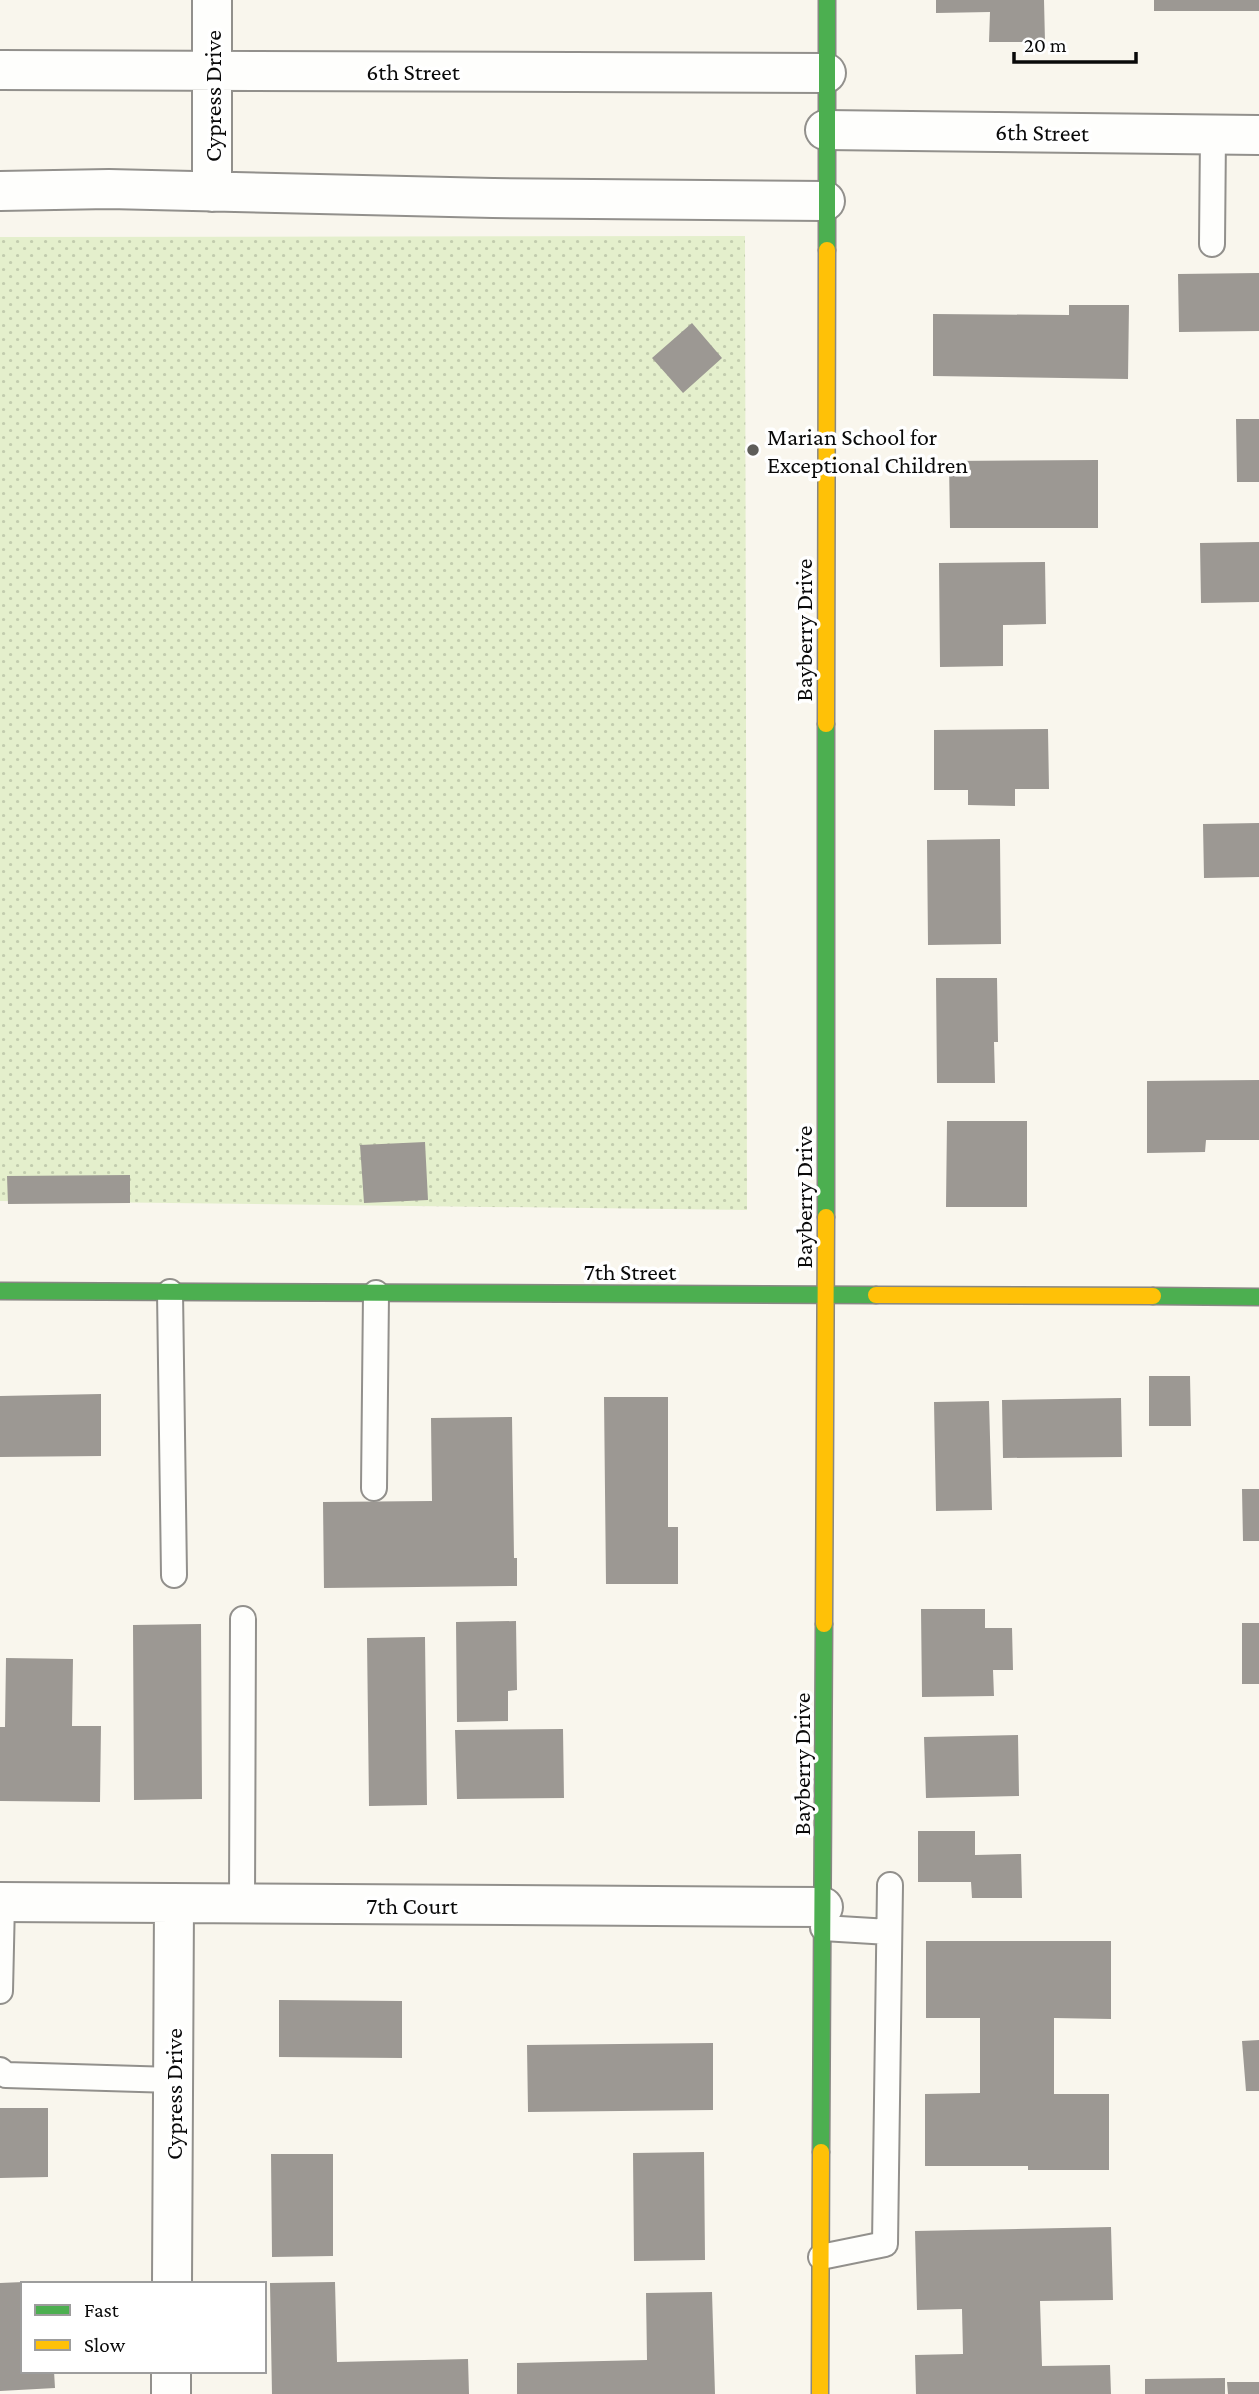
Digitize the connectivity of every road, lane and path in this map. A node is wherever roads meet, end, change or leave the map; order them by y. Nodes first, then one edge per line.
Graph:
1 (212, 0) edge
2 (827, 0) edge
3 (211, 69) junction
4 (0, 70) edge
5 (826, 73) junction
6 (825, 130) junction
7 (1213, 134) junction
8 (1259, 135) edge
9 (0, 191) edge
10 (212, 192) junction
11 (825, 201) junction
12 (1212, 244) dead end
13 (0, 1291) edge
14 (170, 1292) junction
15 (376, 1293) junction
16 (826, 1295) junction
17 (1259, 1297) edge
18 (374, 1488) dead end
19 (174, 1574) dead end
20 (243, 1619) dead end
21 (890, 1885) dead end
22 (1, 1902) edge
23 (174, 1904) junction
24 (242, 1904) junction
25 (823, 1917) junction
26 (889, 1932) junction
27 (0, 1991) edge
28 (0, 2070) edge
29 (173, 2080) junction
30 (821, 2257) junction
31 (172, 2282) edge
32 (171, 2373) edge
33 (171, 2394) edge
34 (820, 2394) edge

1 - 3 street, Cypress Drive
2 - 5 street, Bayberry Drive
3 - 4 street, 6th Street
3 - 5 street, 6th Street
3 - 10 street, Cypress Drive
5 - 6 street, Bayberry Drive
6 - 7 street, 6th Street
6 - 11 street, Bayberry Drive
7 - 8 street, 6th Street
7 - 12 lane
9 - 10 street
10 - 11 street
11 - 16 street, Bayberry Drive
13 - 14 street, 7th Street
14 - 15 street, 7th Street
14 - 19 lane
15 - 16 street, 7th Street
15 - 18 lane
16 - 17 street, 7th Street
16 - 25 street, Bayberry Drive
20 - 24 lane
21 - 26 lane
22 - 23 street, 7th Court
22 - 27 lane
23 - 24 street, 7th Court
23 - 29 street, Cypress Drive
24 - 25 street, 7th Court
25 - 26 lane
25 - 30 street, Bayberry Drive
26 - 30 lane
28 - 29 lane
29 - 31 street, Cypress Drive
30 - 34 street, Bayberry Drive
32 - 33 street

